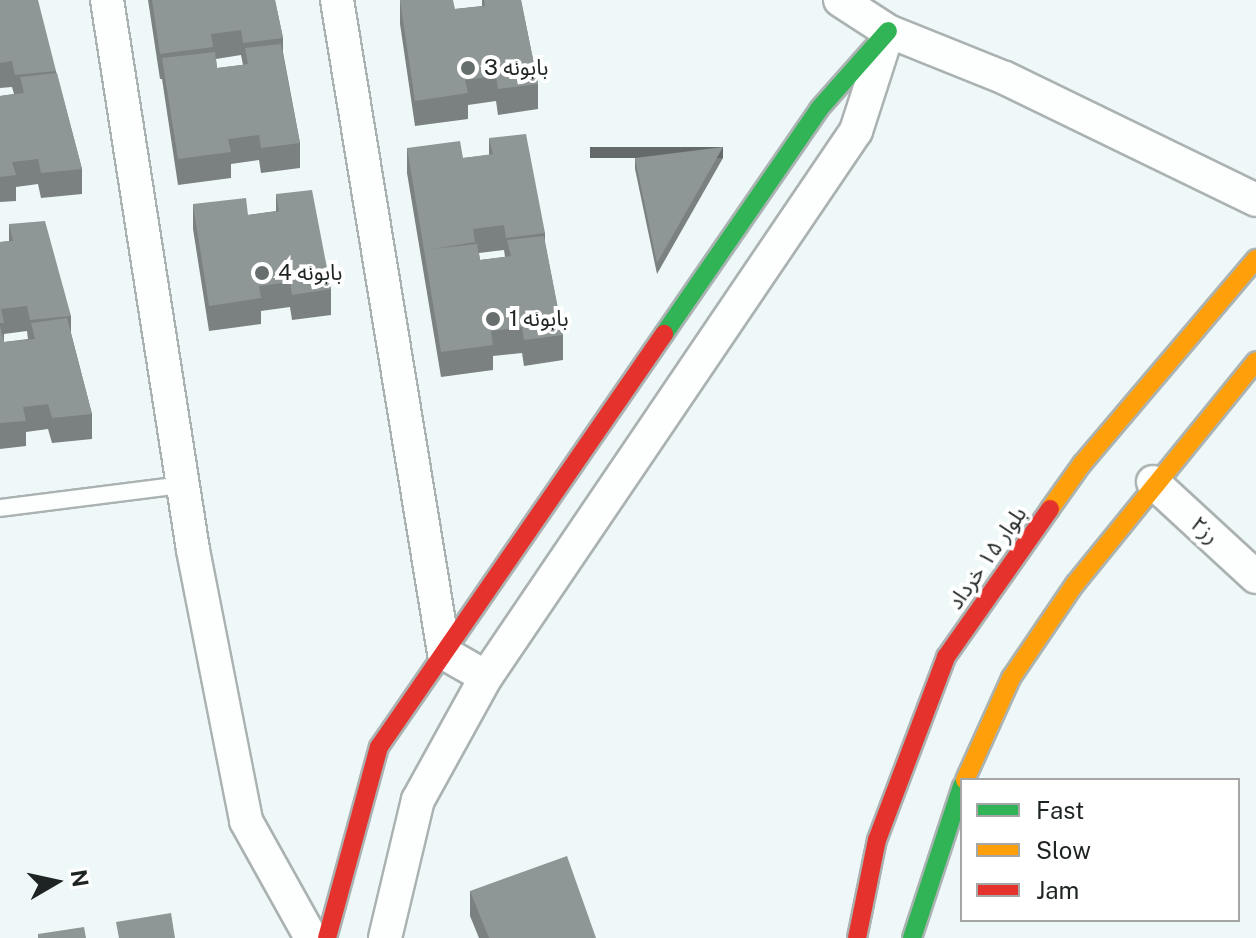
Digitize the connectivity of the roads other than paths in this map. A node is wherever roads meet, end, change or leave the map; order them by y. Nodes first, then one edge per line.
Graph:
1 (107, 0) edge
2 (337, 0) edge
3 (840, 0) edge
4 (888, 31) junction
5 (1256, 200) edge
6 (1256, 259) edge
7 (1256, 361) edge
8 (1153, 482) junction
9 (183, 485) junction
10 (0, 508) edge
11 (1256, 577) edge
12 (444, 653) junction
13 (486, 677) junction
14 (966, 778) edge
15 (960, 793) edge
16 (920, 936) edge
17 (311, 938) edge
18 (327, 938) edge
19 (385, 938) edge
20 (857, 938) edge

1 - 9 street
2 - 12 street
3 - 4 street
4 - 5 street
4 - 12 street
4 - 13 street
6 - 20 street, بلوار ۱۵ خرداد
7 - 8 street
8 - 11 street, رز۲
8 - 14 street
9 - 10 lane
9 - 17 street
12 - 13 street
12 - 18 street
13 - 19 street
15 - 16 street

